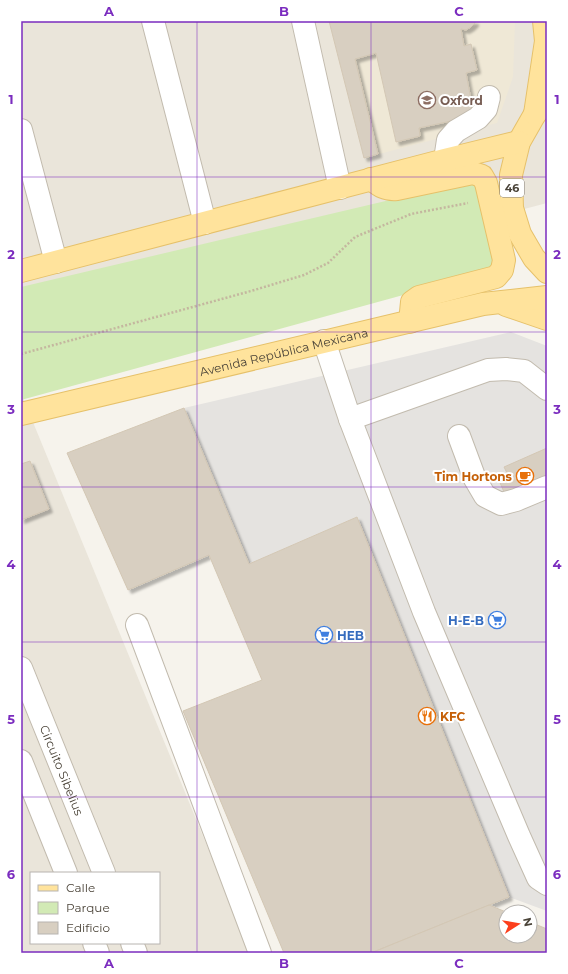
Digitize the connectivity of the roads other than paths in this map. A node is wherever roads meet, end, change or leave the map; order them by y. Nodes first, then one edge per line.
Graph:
1 (153, 21) edge
2 (303, 21) edge
3 (544, 21) edge
4 (489, 97) dead end
5 (541, 107) edge
6 (21, 130) edge
7 (519, 142) junction
8 (445, 160) junction
9 (371, 180) junction
10 (340, 188) junction
11 (205, 223) junction
12 (56, 262) junction
13 (21, 271) edge
14 (547, 272) edge
15 (547, 297) edge
16 (497, 303) junction
17 (547, 319) edge
18 (410, 322) junction
19 (324, 341) junction
20 (547, 389) edge
21 (21, 414) edge
22 (350, 419) junction
23 (459, 436) dead end
24 (547, 487) edge
25 (137, 625) dead end
26 (21, 668) edge
27 (21, 760) edge
28 (66, 872) edge
29 (104, 872) edge
30 (547, 884) edge
31 (260, 953) edge

1 - 11 street
2 - 10 street
3 - 5 main road, 46
4 - 8 street
5 - 7 main road, 46
6 - 12 street
7 - 8 main road
7 - 14 main road, 46
8 - 9 main road
9 - 10 main road
9 - 18 main road
10 - 11 main road
11 - 12 main road
12 - 13 main road
15 - 16 main road, Avenida República Mexicana
16 - 17 main road
16 - 18 main road, Avenida República Mexicana
18 - 19 main road, Avenida República Mexicana
19 - 21 main road, Avenida República Mexicana
19 - 22 street
20 - 22 street
22 - 30 street
23 - 24 street
25 - 31 street
26 - 29 street, Circuito Sibelius
27 - 28 street

